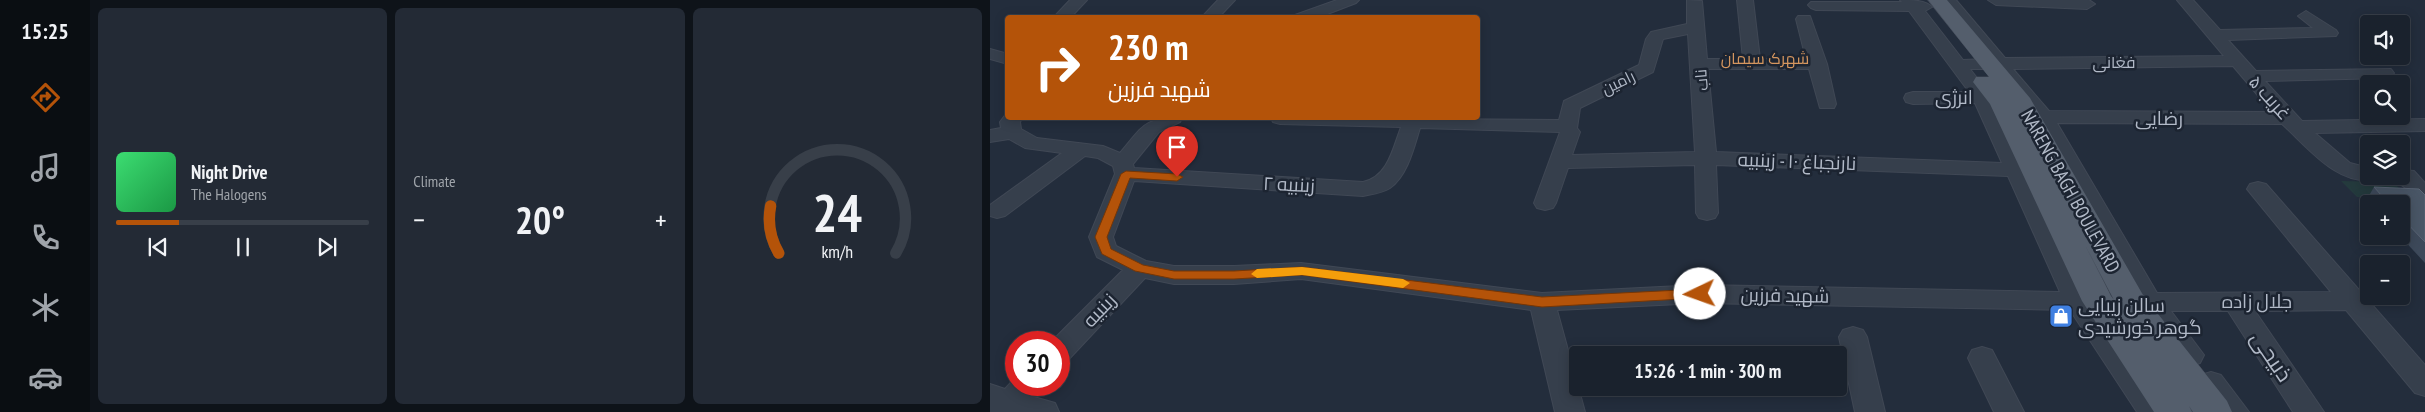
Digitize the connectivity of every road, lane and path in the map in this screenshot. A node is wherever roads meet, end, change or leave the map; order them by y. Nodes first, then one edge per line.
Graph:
1 (1079, 0) edge
2 (1227, 0) edge
3 (1351, 0) edge
4 (1745, 0) edge
5 (1996, 0) edge
6 (2185, 0) edge
7 (1694, 1) dead end
8 (2032, 1) edge
9 (1925, 2) edge
10 (2085, 2) edge
11 (1816, 5) dead end
12 (1064, 15) edge
13 (1212, 15) edge
14 (1309, 15) edge
15 (2306, 16) dead end
16 (1804, 19) dead end
17 (2099, 19) dead end
18 (1694, 28) junction
19 (2216, 36) junction
20 (1005, 46) edge
21 (990, 48) edge
22 (990, 54) edge
23 (1005, 58) edge
24 (2239, 61) junction
25 (1986, 63) junction
26 (1700, 64) junction
27 (1752, 64) junction
28 (1818, 64) junction
29 (2385, 73) dead end
30 (2250, 76) junction
31 (1989, 97) junction
32 (1913, 98) dead end
33 (1827, 104) dead end
34 (2037, 118) junction
35 (1169, 120) edge
36 (1346, 120) edge
37 (1412, 122) junction
38 (2292, 123) junction
39 (2425, 125) edge
40 (1567, 128) junction
41 (1005, 129) edge
42 (1081, 149) junction
43 (1707, 158) junction
44 (1560, 162) junction
45 (1124, 168) junction
46 (2026, 170) junction
47 (2360, 172) edge
48 (2410, 180) edge
49 (2258, 188) dead end
50 (2425, 195) edge
51 (1545, 203) dead end
52 (997, 212) dead end
53 (1707, 213) dead end
54 (1140, 268) junction
55 (2087, 301) junction
56 (2235, 301) junction
57 (2353, 301) junction
58 (1542, 302) junction
59 (2140, 302) junction
60 (1853, 337) dead end
61 (1070, 341) edge
62 (1982, 358) dead end
63 (2425, 385) edge
64 (1007, 399) edge
65 (1044, 412) edge
66 (1570, 412) edge
67 (1870, 412) edge
68 (2008, 412) edge
69 (2152, 412) edge
70 (2174, 412) edge
71 (2214, 412) edge
72 (2234, 412) edge
73 (2310, 412) edge

1 - 12 street
2 - 13 street
3 - 14 street
4 - 27 street
5 - 8 street
6 - 19 street, غریب ۵
7 - 18 street, ناب
8 - 10 street
9 - 11 street
9 - 25 main road, NARENG BAGH BOULEVARD
9 - 31 street
10 - 17 street
15 - 19 street
16 - 28 street
18 - 26 street, ناب
18 - 40 street, رامین
19 - 24 street, غریب ۵
20 - 21 street
22 - 23 street
24 - 25 street, فغانی
24 - 30 street, غریب ۵
25 - 31 main road, NARENG BAGH BOULEVARD
25 - 34 main road, NARENG BAGH BOULEVARD
26 - 27 street
26 - 43 street, ناب
27 - 28 street
28 - 33 street
29 - 30 street
30 - 38 street, غریب ۵
31 - 32 street, انرژی
31 - 46 main road, NARENG BAGH BOULEVARD
34 - 38 street, رضایی
34 - 59 main road, NARENG BAGH BOULEVARD
35 - 45 street
36 - 37 street
37 - 40 street
37 - 45 street, زینبیه ۲
38 - 39 street, رضایی
38 - 47 street, غریب ۵
40 - 44 street
41 - 42 street
42 - 45 street
42 - 52 street
43 - 44 street, نارنجباغ ۱۰ - زینبیه
43 - 46 street, نارنجباغ ۱۰ - زینبیه
43 - 53 street, ناب
44 - 51 street
45 - 54 street, شهید فرزین
46 - 55 main road, NARENG BAGH BOULEVARD
48 - 50 street
49 - 57 street
54 - 58 street, شهید فرزین
54 - 61 street, زینبیه
55 - 58 street, شهید فرزین
55 - 59 street, جلال زاده
55 - 69 street
55 - 70 main road, NARENG BAGH BOULEVARD
56 - 57 street, جلال زاده
56 - 59 street, جلال زاده
56 - 73 street, ذبیحی
57 - 63 street
58 - 66 street
59 - 71 main road, NARENG BAGH BOULEVARD
59 - 72 street
60 - 67 street
62 - 68 street
64 - 65 street

